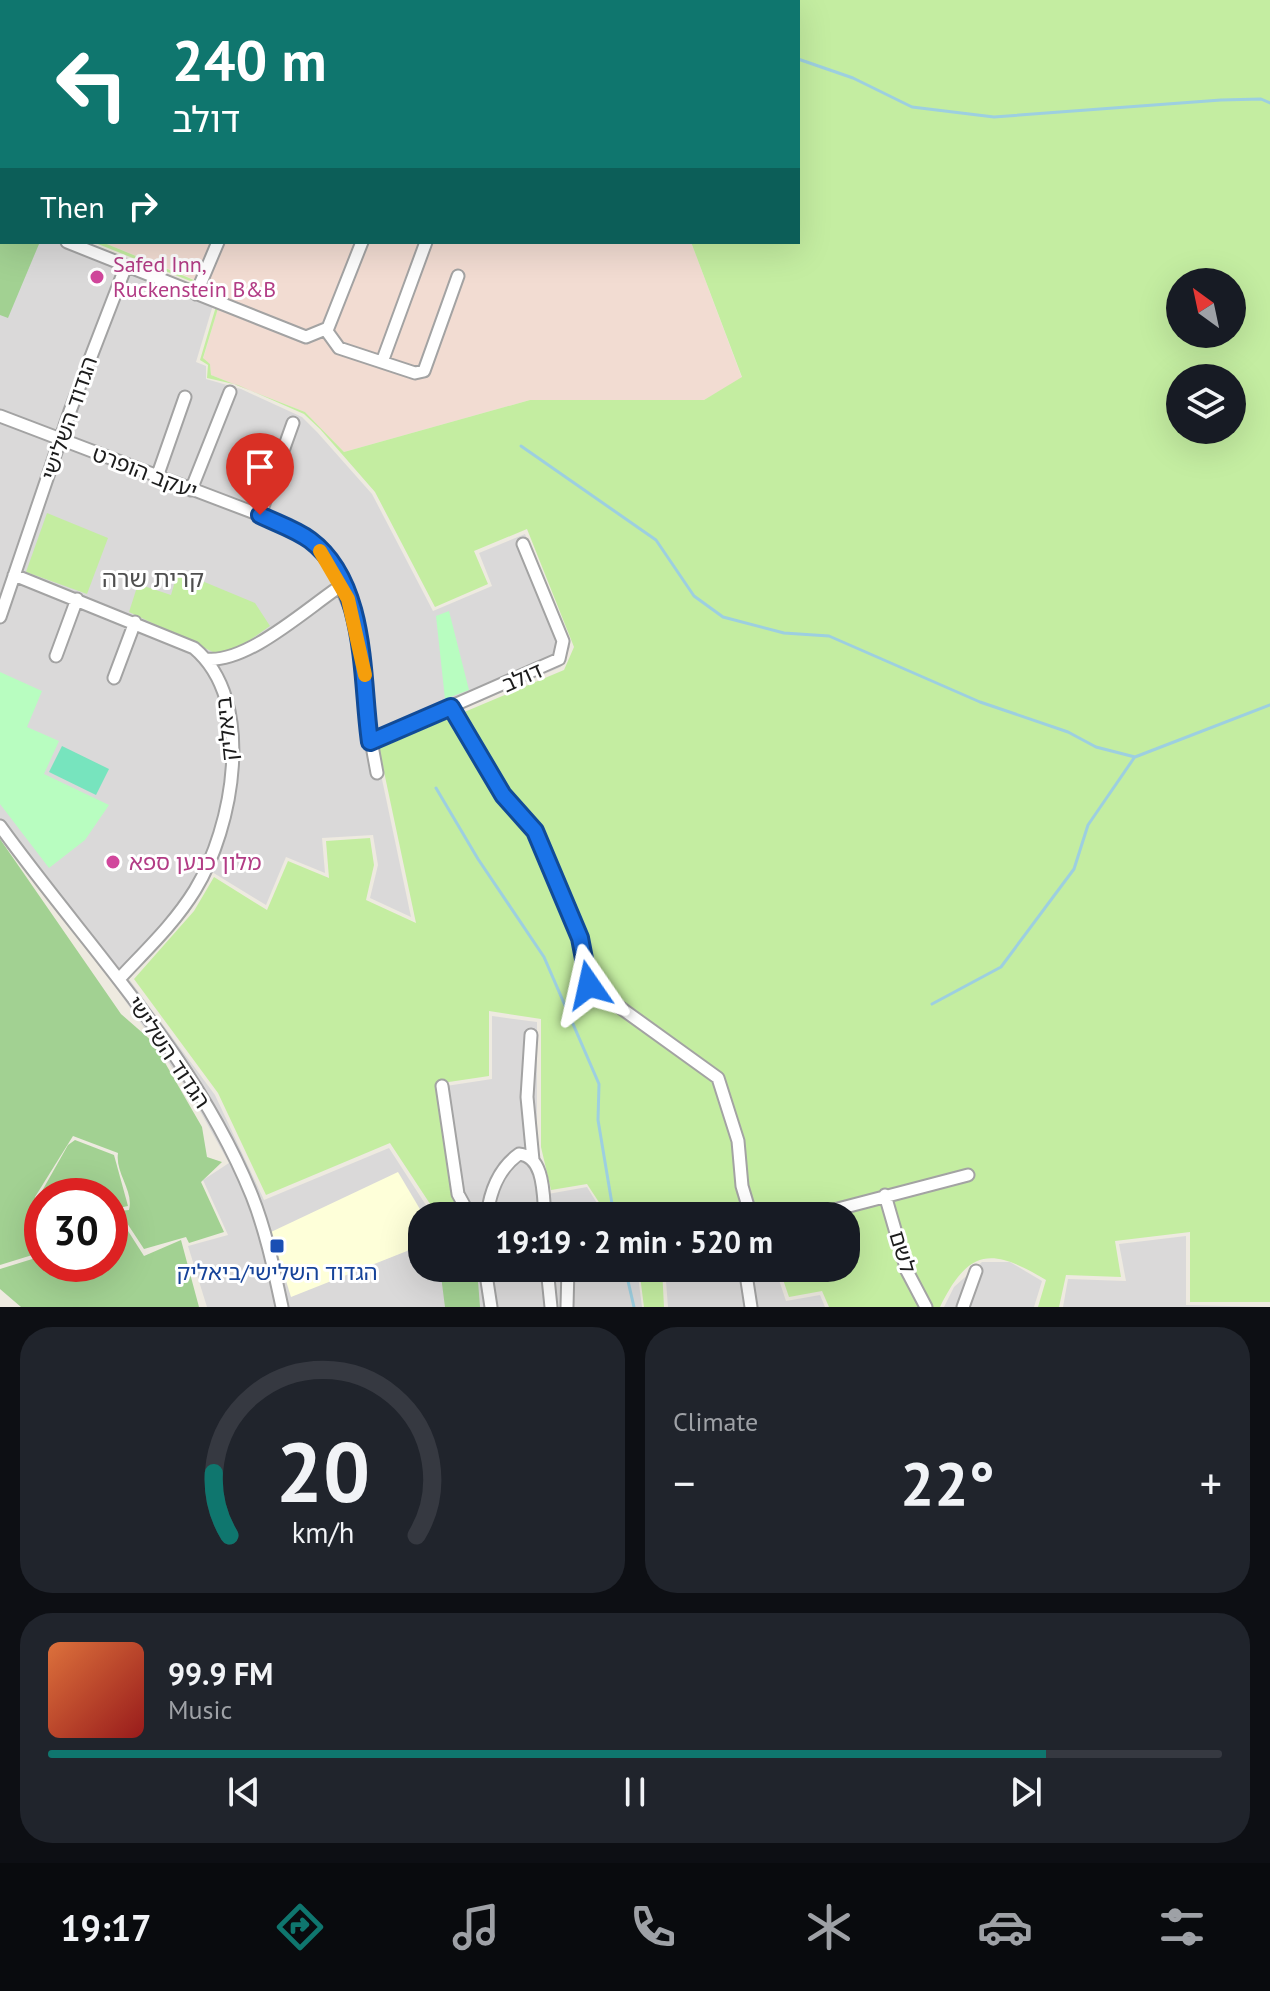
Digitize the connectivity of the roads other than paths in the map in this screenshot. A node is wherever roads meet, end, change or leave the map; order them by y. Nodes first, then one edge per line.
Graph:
1 (72, 244) edge
2 (217, 244) edge
3 (361, 244) edge
4 (425, 244) edge
5 (126, 266) junction
6 (458, 276) dead end
7 (196, 294) junction
8 (326, 330) junction
9 (382, 362) junction
10 (230, 392) dead end
11 (185, 397) dead end
12 (1, 421) edge
13 (293, 423) dead end
14 (60, 440) junction
15 (157, 477) junction
16 (191, 490) junction
17 (260, 515) junction
18 (523, 544) dead end
19 (14, 575) junction
20 (342, 585) junction
21 (77, 599) junction
22 (0, 617) edge
23 (135, 622) junction
24 (56, 656) dead end
25 (206, 659) junction
26 (114, 678) dead end
27 (451, 707) junction
28 (370, 742) junction
29 (377, 773) dead end
30 (0, 826) edge
31 (119, 979) junction
32 (531, 1035) dead end
33 (442, 1086) dead end
34 (533, 1160) junction
35 (968, 1175) dead end
36 (885, 1195) junction
37 (462, 1202) edge
38 (490, 1202) edge
39 (543, 1202) edge
40 (747, 1202) edge
41 (860, 1202) edge
42 (976, 1271) dead end
43 (487, 1282) edge
44 (548, 1282) edge
45 (568, 1282) edge
46 (747, 1282) edge
47 (282, 1307) edge
48 (491, 1307) edge
49 (551, 1307) edge
50 (567, 1307) edge
51 (751, 1307) edge
52 (926, 1307) edge
53 (963, 1307) edge

1 - 5 street
2 - 7 street
3 - 8 street
4 - 9 street
5 - 7 street
5 - 14 street, הגדוד השלישי
6 - 9 street
7 - 8 street
8 - 9 street
10 - 16 street
11 - 15 street
12 - 14 street
13 - 17 street
14 - 15 street, יעקב הופרט
14 - 19 street, הגדוד השלישי
15 - 16 street, יעקב הופרט
16 - 17 street, יעקב הופרט
17 - 20 street, יעקב הופרט
18 - 27 street, דולב
19 - 21 street
19 - 22 street, הגדוד השלישי
20 - 25 street
20 - 28 street, יעקב הופרט
21 - 23 street
21 - 24 street
23 - 25 street
23 - 26 street
25 - 31 street, ביאליק
27 - 28 street, דולב
27 - 40 street
28 - 29 street, יעקב הופרט
30 - 31 street, הגדוד השלישי
31 - 47 street, הגדוד השלישי
32 - 34 street
33 - 37 street
34 - 38 street
34 - 39 street
35 - 36 street
36 - 41 street
36 - 52 street, לשם
42 - 53 street
43 - 48 street
44 - 49 street
45 - 50 street
46 - 51 street

